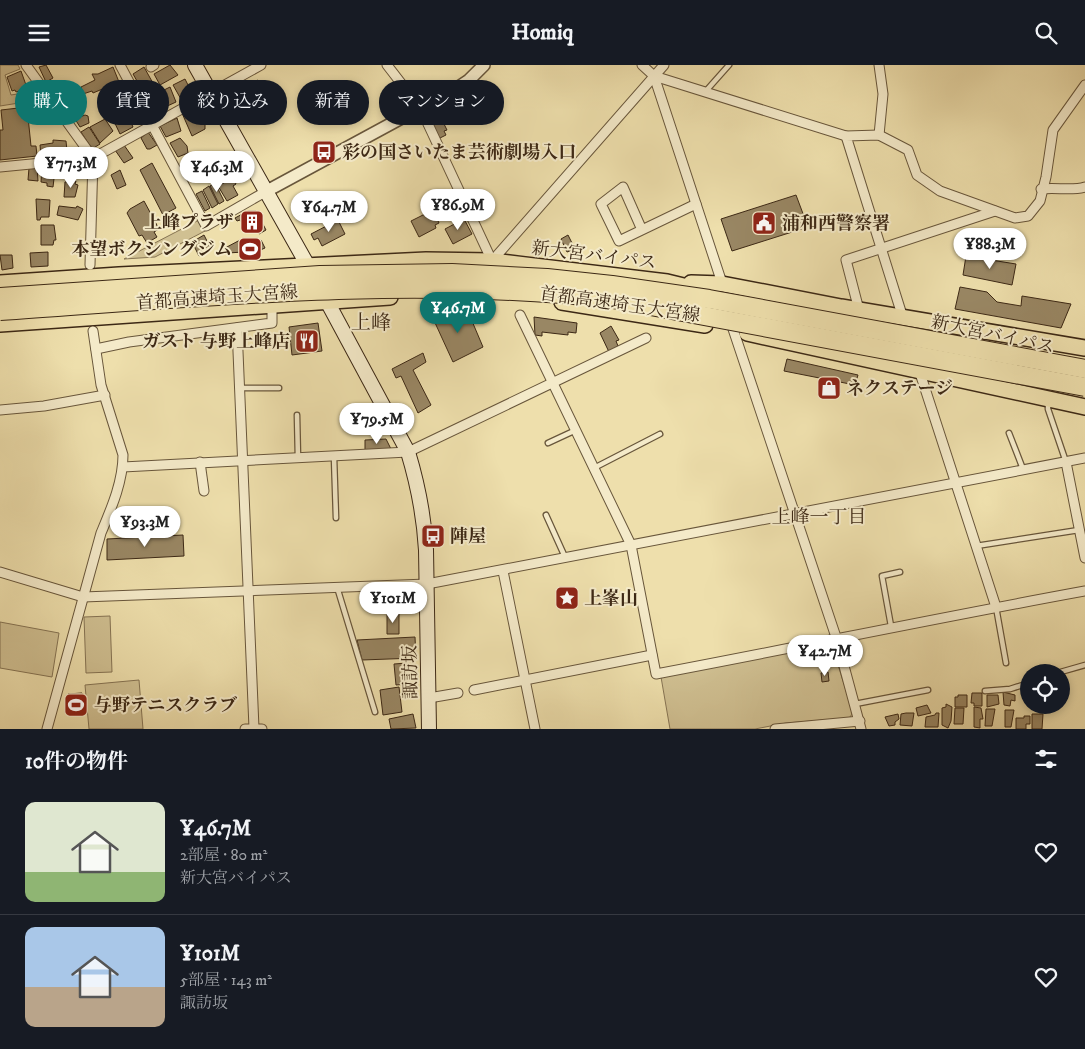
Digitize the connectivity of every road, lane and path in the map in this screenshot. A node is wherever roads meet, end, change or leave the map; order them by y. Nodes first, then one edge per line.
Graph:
1 (26, 65) edge
2 (120, 65) edge
3 (195, 65) edge
4 (261, 65) edge
5 (387, 65) edge
6 (484, 65) edge
7 (642, 65) edge
8 (664, 65) edge
9 (729, 65) edge
10 (879, 65) edge
11 (654, 76) junction
12 (128, 80) edge
13 (203, 80) edge
14 (234, 80) edge
15 (399, 80) edge
16 (469, 80) edge
17 (1085, 85) edge
18 (705, 92) junction
19 (150, 125) edge
20 (153, 125) edge
21 (228, 125) edge
22 (391, 125) edge
23 (428, 125) edge
24 (879, 135) junction
25 (846, 136) junction
26 (93, 158) junction
27 (0, 167) edge
28 (1085, 187) edge
29 (1041, 189) junction
30 (265, 192) junction
31 (696, 204) junction
32 (995, 211) junction
33 (642, 230) junction
34 (883, 248) junction
35 (492, 261) junction
36 (90, 265) dead end
37 (307, 265) junction
38 (667, 282) junction
39 (0, 283) edge
40 (722, 284) junction
41 (0, 297) edge
42 (733, 298) junction
43 (327, 300) junction
44 (272, 304) junction
45 (859, 309) junction
46 (0, 311) edge
47 (520, 315) dead end
48 (903, 317) junction
49 (0, 324) edge
50 (237, 328) junction
51 (93, 331) dead end
52 (740, 331) junction
53 (646, 338) dead end
54 (820, 339) junction
55 (1085, 348) edge
56 (96, 349) junction
57 (919, 370) junction
58 (1085, 370) edge
59 (1085, 381) edge
60 (554, 383) junction
61 (279, 387) dead end
62 (1085, 387) edge
63 (240, 388) junction
64 (105, 395) junction
65 (1085, 396) edge
66 (1048, 405) dead end
67 (1085, 407) edge
68 (0, 411) edge
69 (297, 415) dead end
70 (576, 430) junction
71 (1009, 433) dead end
72 (660, 434) dead end
73 (548, 443) dead end
74 (408, 452) junction
75 (334, 457) junction
76 (1085, 458) edge
77 (298, 459) junction
78 (243, 461) junction
79 (1066, 462) junction
80 (200, 463) junction
81 (123, 467) junction
82 (594, 468) junction
83 (1022, 469) junction
84 (957, 482) junction
85 (204, 491) dead end
86 (796, 514) junction
87 (546, 515) dead end
88 (336, 518) dead end
89 (1080, 530) junction
90 (631, 545) junction
91 (976, 546) junction
92 (565, 557) junction
93 (1085, 559) edge
94 (503, 571) junction
95 (0, 572) edge
96 (900, 572) dead end
97 (427, 584) junction
98 (337, 587) junction
99 (248, 591) junction
100 (1085, 591) edge
101 (83, 597) junction
102 (996, 607) junction
103 (891, 626) junction
104 (837, 640) junction
105 (652, 655) junction
106 (1006, 663) dead end
107 (1085, 665) edge
108 (1070, 669) edge
109 (526, 680) junction
110 (1020, 686) edge
111 (474, 690) dead end
112 (928, 691) dead end
113 (985, 691) dead end
114 (458, 693) dead end
115 (429, 698) junction
116 (855, 704) junction
117 (375, 712) dead end
118 (861, 725) edge
119 (47, 729) edge
120 (254, 729) edge
121 (429, 729) edge
122 (535, 729) edge
123 (775, 729) edge

1 - 26 street
2 - 12 street
3 - 13 main road, 諏訪坂
4 - 14 street
5 - 15 street
6 - 16 street
7 - 11 street
8 - 11 street
9 - 18 lane
10 - 24 street
11 - 18 street
11 - 31 street
11 - 35 street
17 - 29 street
18 - 25 street
19 - 26 street
20 - 30 street
21 - 30 main road, 諏訪坂
22 - 30 street
23 - 35 street
24 - 25 street
24 - 32 street
25 - 34 street
26 - 27 street
26 - 36 street
28 - 29 street
29 - 32 street
30 - 37 main road, 諏訪坂
31 - 33 street
31 - 40 street
32 - 34 street
33 - 33 street
34 - 45 street
34 - 48 street
35 - 37 highway, 新大宮バイパス
35 - 38 highway, 新大宮バイパス
37 - 39 highway, 新大宮バイパス
37 - 43 main road, 諏訪坂
38 - 40 highway
38 - 42 highway, 新大宮バイパス
40 - 42 street
40 - 45 highway
41 - 58 highway, 首都高速埼玉大宮線, bridge
42 - 58 highway, 新大宮バイパス
43 - 44 highway, 新大宮バイパス
43 - 52 highway, 新大宮バイパス
43 - 74 main road, 諏訪坂
44 - 49 highway, 新大宮バイパス
44 - 50 street
45 - 48 highway
46 - 54 highway, 首都高速埼玉大宮線, bridge
47 - 60 street
48 - 55 highway
50 - 56 street
50 - 63 street
51 - 56 street
52 - 57 highway
52 - 59 highway, 新大宮バイパス
52 - 86 street
53 - 60 street
54 - 62 highway, 首都高速埼玉大宮線, bridge
54 - 65 highway, bridge
56 - 64 street
57 - 67 highway
57 - 84 street
60 - 70 street
60 - 74 street
61 - 63 lane
63 - 78 street
64 - 68 street
64 - 81 street
66 - 79 lane
69 - 77 lane
70 - 73 lane
70 - 82 street
71 - 83 lane
72 - 82 lane
74 - 75 street
74 - 97 main road, 諏訪坂
75 - 77 street
75 - 88 lane
76 - 79 street
77 - 78 street
78 - 80 street
78 - 99 street
79 - 83 street
79 - 89 street
80 - 81 street
80 - 85 street
81 - 101 street
82 - 90 street
83 - 84 street
84 - 86 street
84 - 91 street
86 - 90 street
86 - 104 street
87 - 92 lane
89 - 91 lane
89 - 93 street
90 - 92 street
90 - 105 street
91 - 102 street
92 - 94 street
94 - 97 street
94 - 109 street
95 - 101 street
96 - 103 lane
97 - 98 street
97 - 115 main road, 諏訪坂
98 - 99 street
98 - 117 lane
99 - 101 street
99 - 120 street
100 - 102 street
101 - 119 street
102 - 103 street
102 - 106 lane
103 - 104 street
104 - 105 street
104 - 116 street
105 - 109 street
107 - 108 lane
109 - 111 street
109 - 122 street
110 - 113 lane
112 - 116 lane
114 - 115 street
115 - 121 main road, 諏訪坂
116 - 118 street
118 - 123 street

